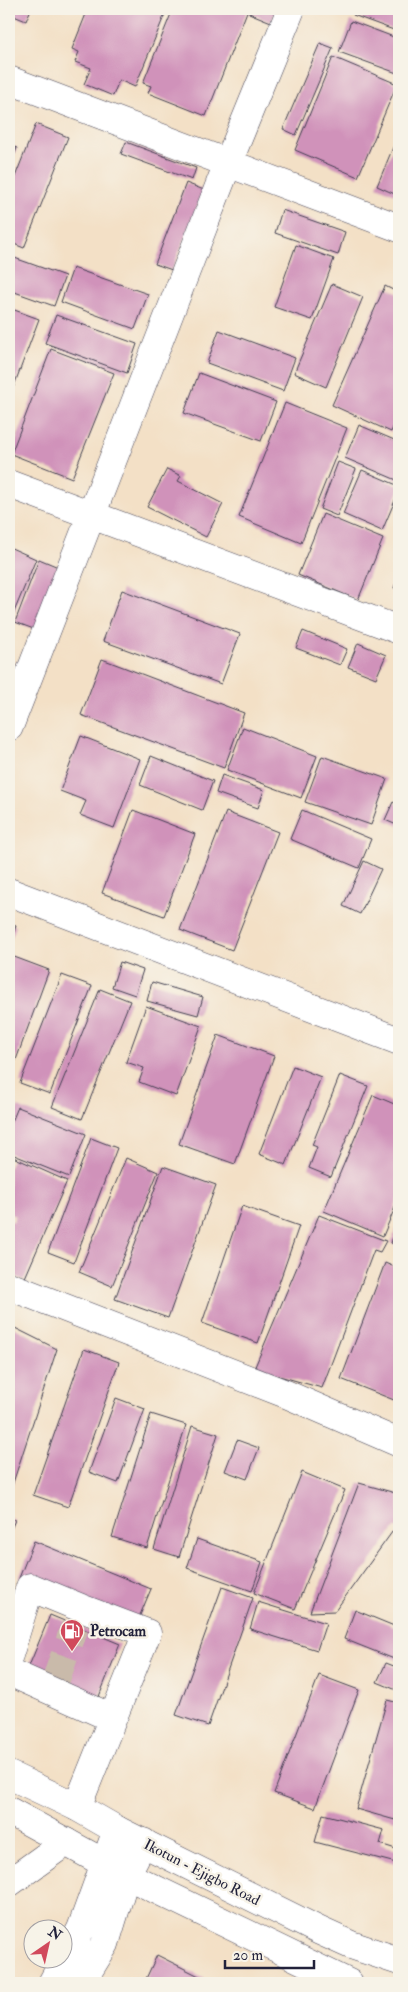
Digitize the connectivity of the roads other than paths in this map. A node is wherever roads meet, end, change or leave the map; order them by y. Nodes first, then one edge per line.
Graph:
1 (291, 9) edge
2 (9, 80) edge
3 (228, 163) junction
4 (399, 228) edge
5 (9, 484) edge
6 (92, 514) junction
7 (399, 630) edge
8 (9, 727) edge
9 (9, 892) edge
10 (399, 1041) edge
11 (9, 1286) edge
12 (399, 1444) edge
13 (9, 1655) edge
14 (9, 1672) edge
15 (112, 1718) junction
16 (9, 1775) edge
17 (77, 1807) junction
18 (9, 1811) edge
19 (117, 1830) junction
20 (66, 1842) junction
21 (143, 1842) junction
22 (115, 1870) junction
23 (9, 1883) edge
24 (399, 1961) edge
25 (52, 1983) edge
26 (80, 1983) edge
27 (349, 1983) edge

1 - 3 street
2 - 3 street
3 - 4 street
3 - 6 street
5 - 6 street
6 - 7 street
6 - 8 street
9 - 10 street
11 - 12 street
13 - 15 street
14 - 15 street
15 - 17 street
16 - 17 street, Ikotun - Ejigbo Road
17 - 19 street, Ikotun - Ejigbo Road
18 - 20 street
19 - 21 street, Ikotun - Ejigbo Road
19 - 22 street
20 - 22 street
20 - 23 street
21 - 22 street
21 - 24 street, Ikotun - Ejigbo Road
22 - 25 street
22 - 26 street
22 - 27 street

